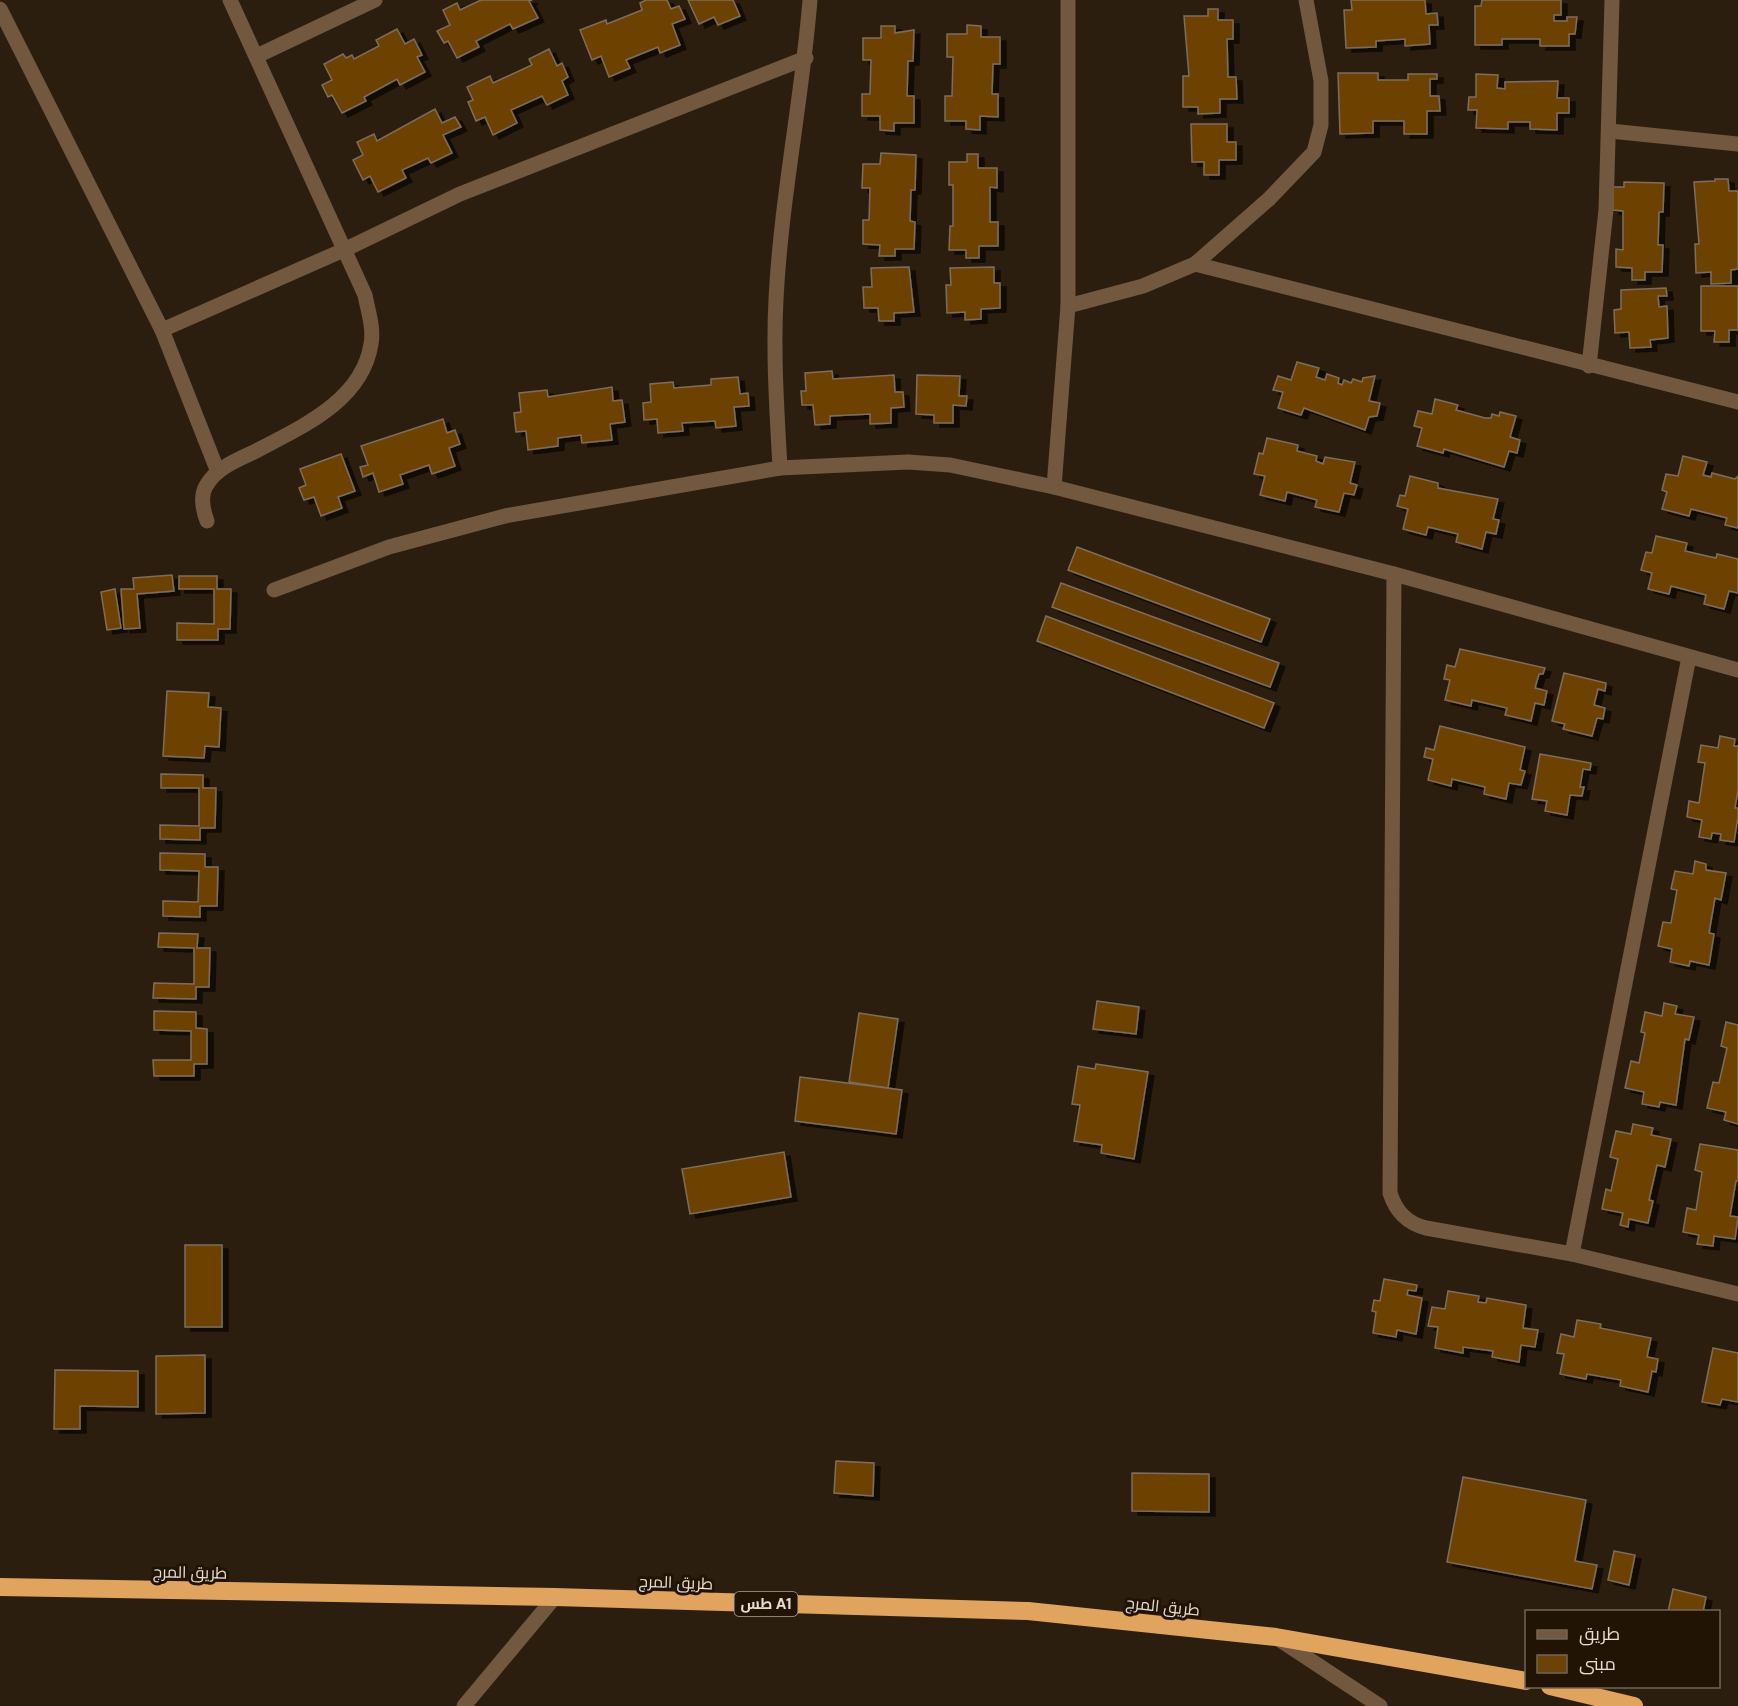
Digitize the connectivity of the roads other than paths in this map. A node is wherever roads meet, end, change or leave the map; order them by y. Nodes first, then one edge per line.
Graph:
1 (230, 0) edge
2 (375, 0) edge
3 (810, 0) edge
4 (1068, 0) edge
5 (1306, 0) edge
6 (1612, 0) edge
7 (0, 9) edge
8 (257, 56) junction
9 (806, 58) junction
10 (1610, 131) junction
11 (1738, 144) edge
12 (346, 249) junction
13 (1195, 264) junction
14 (1068, 306) junction
15 (162, 330) junction
16 (1589, 366) junction
17 (1738, 402) edge
18 (780, 468) junction
19 (218, 472) junction
20 (1054, 487) junction
21 (207, 521) dead end
22 (1394, 574) junction
23 (274, 591) dead end
24 (1689, 657) junction
25 (1738, 670) edge
26 (1572, 1254) junction
27 (1738, 1294) edge
28 (0, 1587) edge
29 (555, 1597) junction
30 (1276, 1638) junction
31 (1525, 1681) edge
32 (1558, 1688) edge
33 (464, 1706) edge
34 (1380, 1706) edge
35 (1634, 1706) edge

1 - 8 street
2 - 8 street
3 - 9 street
4 - 14 street
5 - 13 street
6 - 10 street
7 - 15 street
8 - 12 street
9 - 12 street
9 - 18 street
10 - 11 street
10 - 16 street
12 - 15 street
12 - 19 street
13 - 14 street
13 - 16 street
14 - 20 street
15 - 19 street
16 - 17 street
18 - 20 street
18 - 23 street
19 - 21 street
20 - 22 street
22 - 24 street
22 - 26 street
24 - 25 street
24 - 26 street
26 - 27 street
28 - 29 highway, طريق المرج / طس A1
29 - 30 highway, طريق المرج / طس A1
29 - 33 street
30 - 31 highway, طريق المرج / طس A1
30 - 34 street
32 - 35 highway

